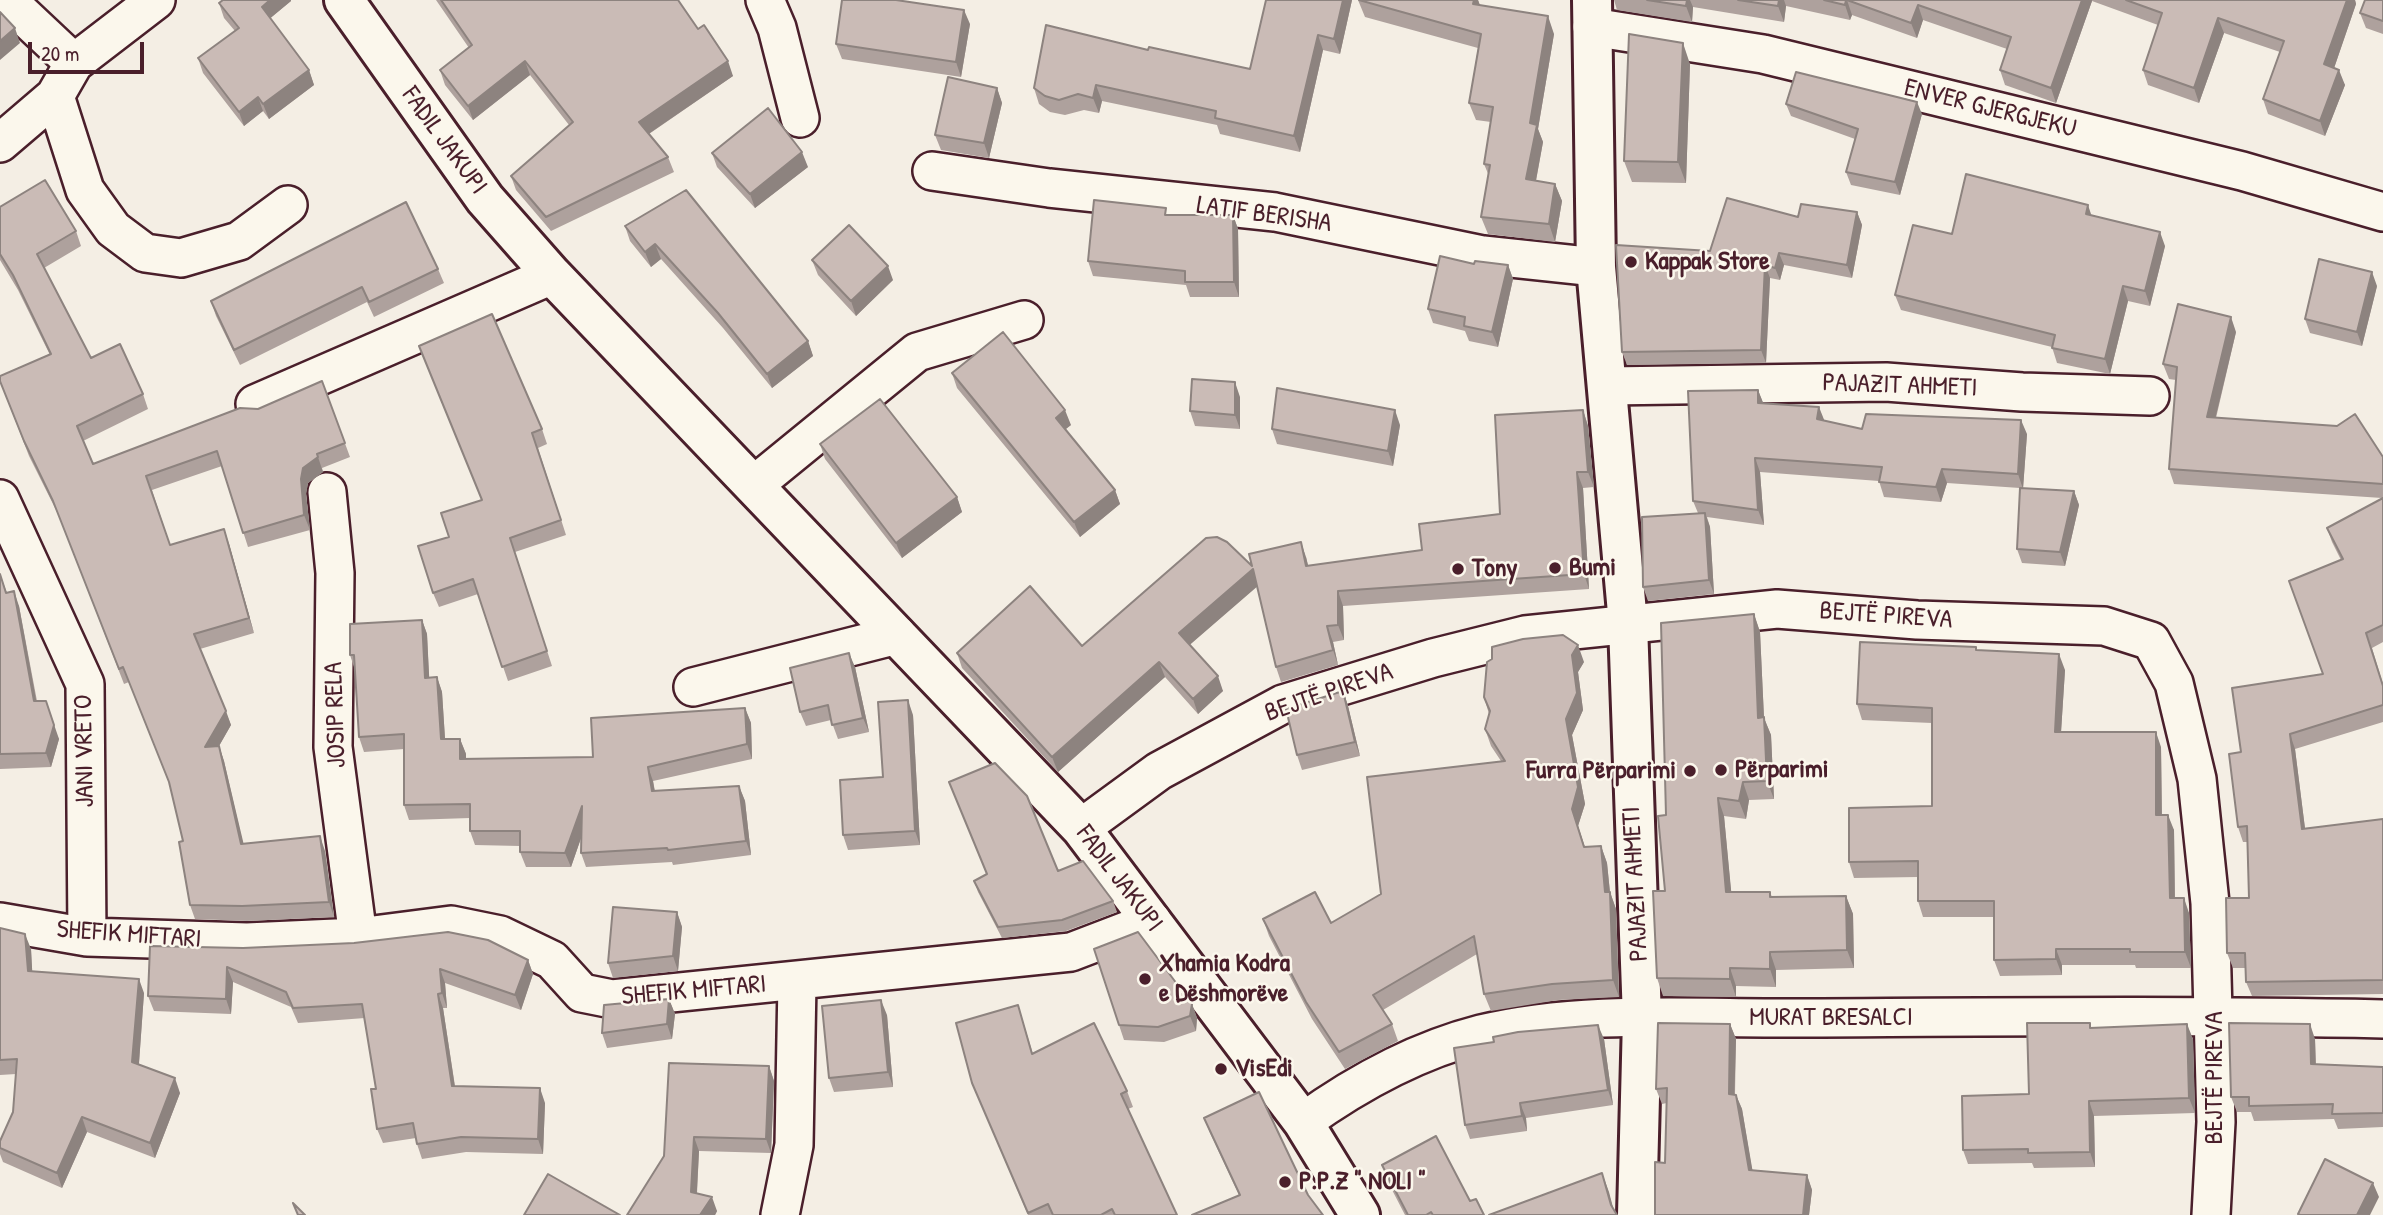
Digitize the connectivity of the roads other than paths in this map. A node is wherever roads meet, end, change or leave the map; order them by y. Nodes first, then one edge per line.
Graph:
1 (7, 0) edge
2 (156, 0) edge
3 (344, 0) edge
4 (765, 0) edge
5 (1592, 13) edge
6 (74, 63) junction
7 (55, 96) junction
8 (800, 118) dead end
9 (0, 144) edge
10 (932, 171) dead end
11 (288, 205) dead end
12 (2383, 212) edge
13 (1596, 267) junction
14 (552, 275) junction
15 (1024, 320) dead end
16 (1607, 386) junction
17 (2150, 396) dead end
18 (255, 404) dead end
19 (754, 485) junction
20 (327, 492) dead end
21 (0, 499) edge
22 (1628, 624) junction
23 (897, 635) junction
24 (693, 687) dead end
25 (1081, 828) junction
26 (1152, 921) junction
27 (0, 922) edge
28 (87, 937) junction
29 (358, 937) junction
30 (797, 982) junction
31 (2216, 1016) junction
32 (1642, 1019) junction
33 (2383, 1019) edge
34 (1303, 1122) junction
35 (780, 1215) edge
36 (1360, 1215) edge
37 (1637, 1215) edge
38 (2211, 1215) edge

1 - 6 street
2 - 6 street
3 - 14 street, FADIL JAKUPI
4 - 8 street
5 - 12 street, ENVER GJERGJEKU
5 - 13 street, PAJAZIT AHMETI
6 - 7 street
7 - 9 street
7 - 11 street
10 - 13 street, LATIF BERISHA
13 - 16 street, PAJAZIT AHMETI
14 - 18 street
14 - 19 street, FADIL JAKUPI
15 - 19 street
16 - 17 street, PAJAZIT AHMETI
16 - 22 street, PAJAZIT AHMETI
19 - 23 street, FADIL JAKUPI
20 - 29 street, JOSIP RELA
21 - 28 street, JANI VRETO
22 - 25 street, BEJTË PIREVA
22 - 31 street, BEJTË PIREVA
22 - 32 street, PAJAZIT AHMETI
23 - 24 street
23 - 25 street, FADIL JAKUPI
25 - 26 street, FADIL JAKUPI
26 - 30 street, SHEFIK MIFTARI
26 - 34 street, FADIL JAKUPI
27 - 28 street, SHEFIK MIFTARI
28 - 29 street, SHEFIK MIFTARI
29 - 30 street, SHEFIK MIFTARI
30 - 35 street
31 - 32 street, MURAT BRESALCI
31 - 33 street, MURAT BRESALCI
31 - 38 street, BEJTË PIREVA
32 - 34 street, MURAT BRESALCI
32 - 37 street, PAJAZIT AHMETI
34 - 36 street, FADIL JAKUPI

